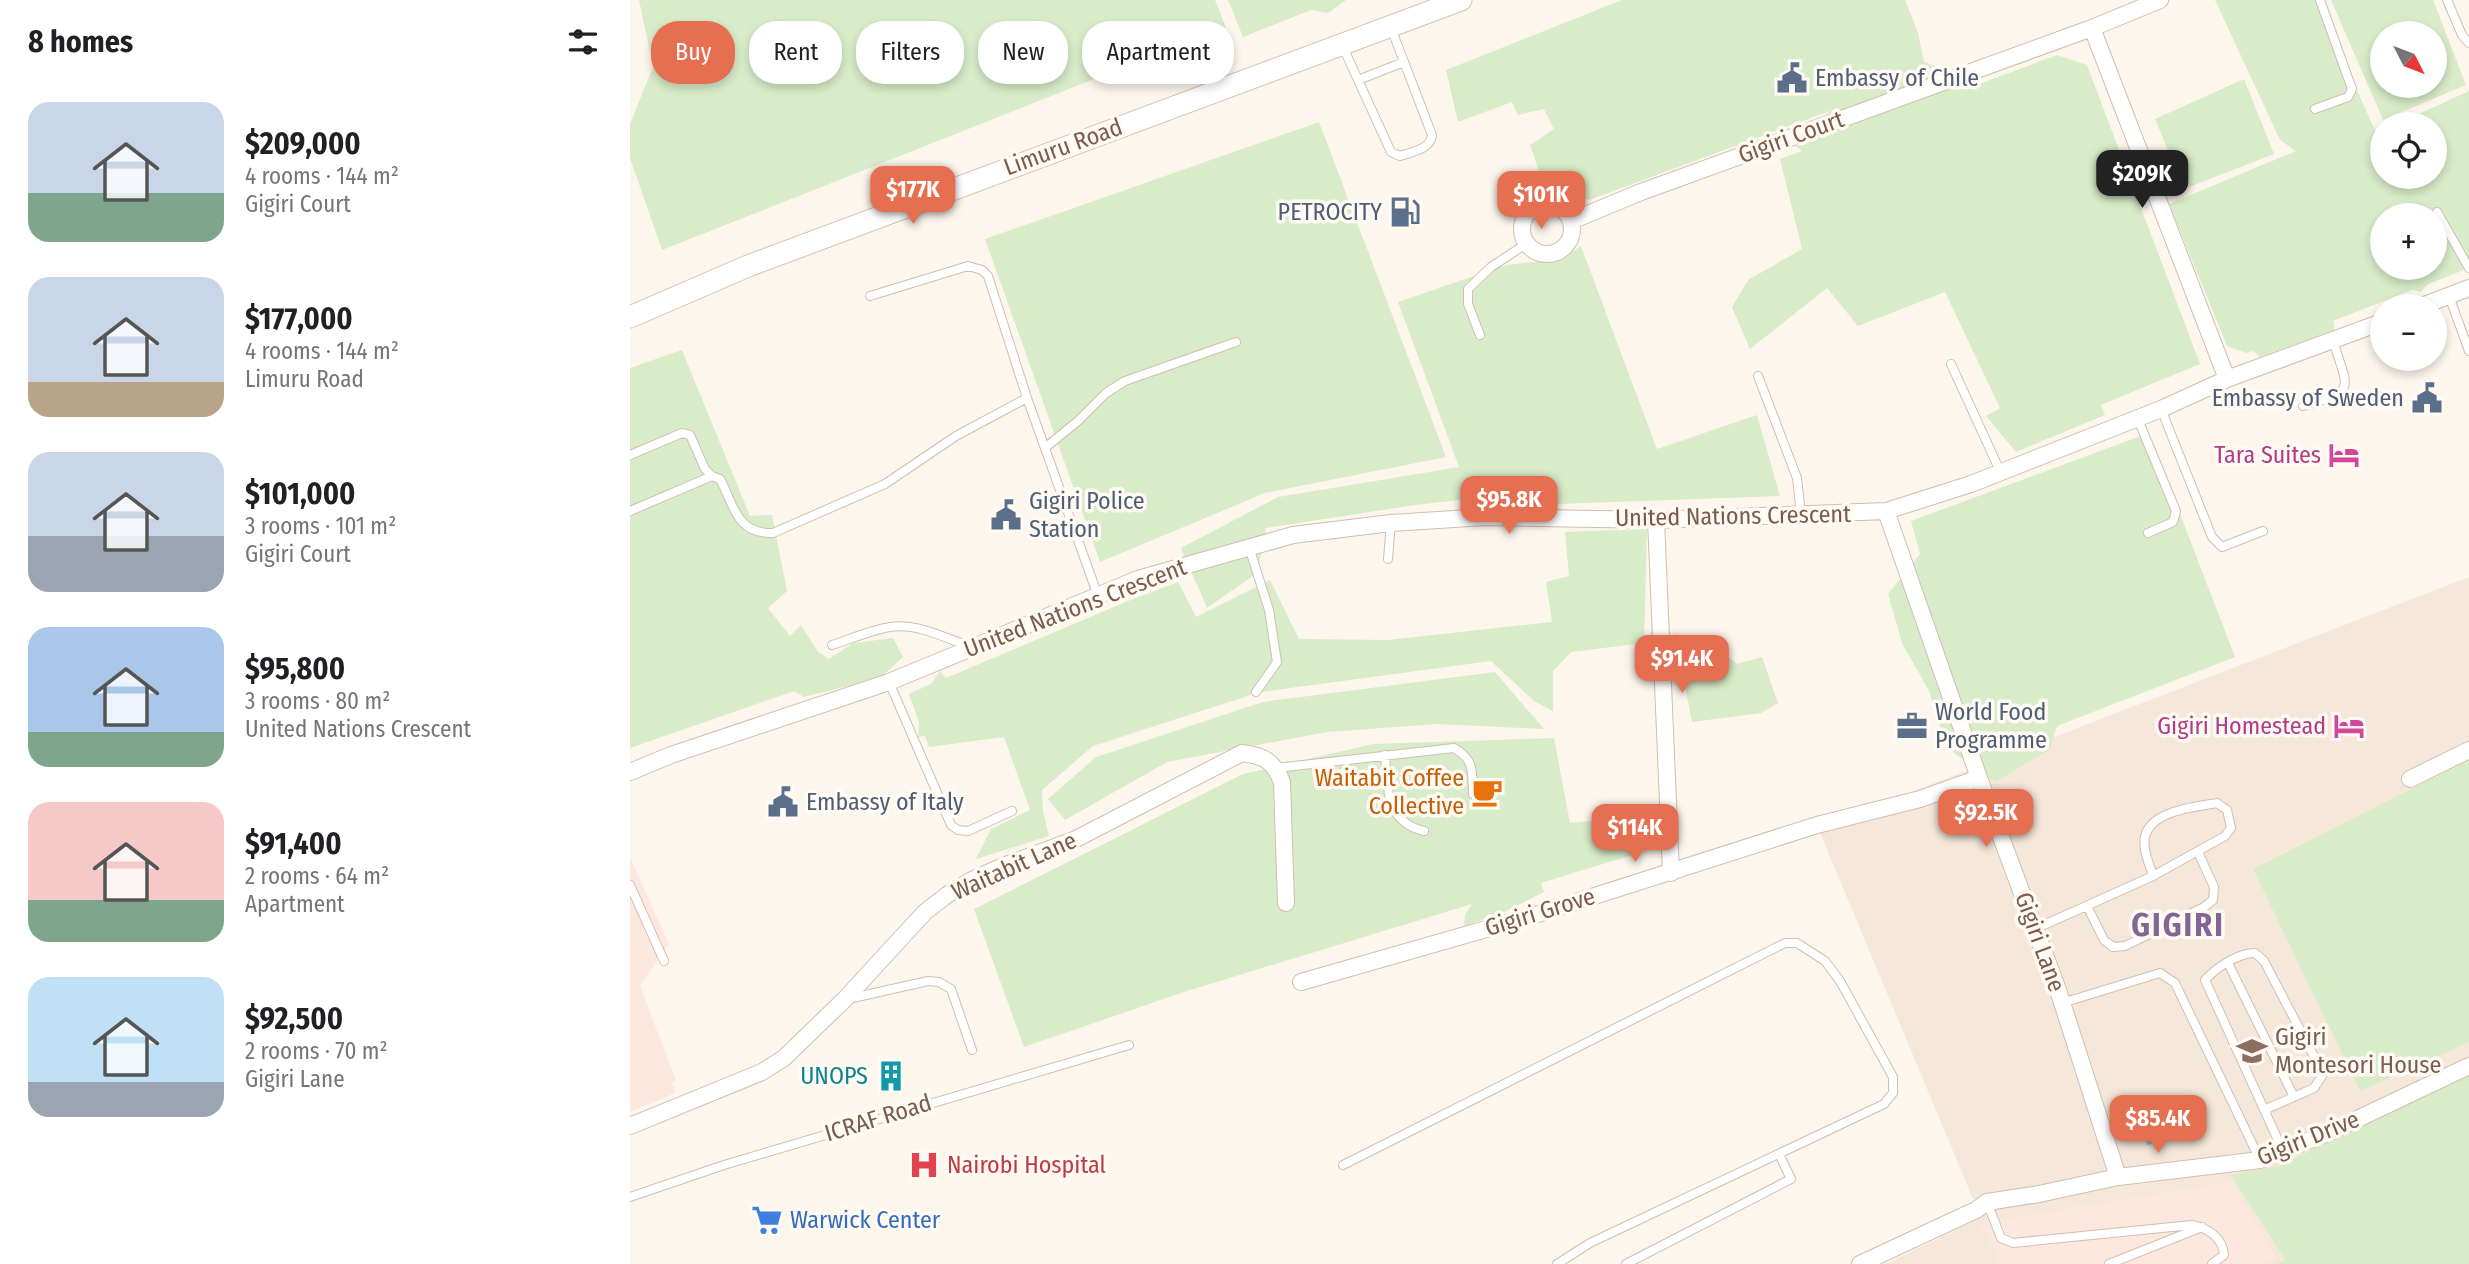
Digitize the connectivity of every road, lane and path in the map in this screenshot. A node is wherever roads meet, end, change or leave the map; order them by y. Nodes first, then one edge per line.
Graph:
1 (1461, 0) edge
2 (2160, 0) edge
3 (2320, 0) edge
4 (2447, 0) edge
5 (1390, 26) junction
6 (2092, 28) junction
7 (2469, 43) edge
8 (1341, 44) junction
9 (1404, 62) junction
10 (1358, 80) junction
11 (2315, 109) dead end
12 (1571, 221) junction
13 (2447, 230) edge
14 (1526, 243) junction
15 (2469, 268) edge
16 (2469, 288) edge
17 (870, 296) dead end
18 (2449, 296) joint
19 (630, 317) edge
20 (2370, 327) edge
21 (1479, 335) dead end
22 (2333, 341) junction
23 (1236, 342) dead end
24 (2469, 351) edge
25 (1951, 364) dead end
26 (1758, 376) dead end
27 (2227, 379) junction
28 (1027, 398) junction
29 (2303, 407) dead end
30 (2161, 408) junction
31 (2137, 417) junction
32 (1046, 447) junction
33 (630, 455) edge
34 (2000, 471) junction
35 (712, 476) junction
36 (630, 511) edge
37 (1886, 511) junction
38 (1801, 514) junction
39 (1656, 520) junction
40 (1391, 523) junction
41 (2263, 531) dead end
42 (2148, 533) dead end
43 (1249, 547) junction
44 (1388, 559) dead end
45 (1098, 596) junction
46 (832, 645) dead end
47 (971, 647) junction
48 (889, 682) junction
49 (1255, 692) dead end
50 (2469, 750) edge
51 (1385, 755) junction
52 (1276, 768) junction
53 (630, 772) edge
54 (1979, 778) junction
55 (2410, 779) dead end
56 (1473, 794) dead end
57 (1012, 811) dead end
58 (1424, 831) dead end
59 (2198, 852) junction
60 (1671, 873) junction
61 (2153, 876) junction
62 (630, 885) edge
63 (1286, 903) dead end
64 (2087, 906) junction
65 (2035, 929) junction
66 (664, 961) dead end
67 (2228, 963) junction
68 (1301, 982) dead end
69 (845, 999) junction
70 (2062, 1003) junction
71 (1129, 1045) dead end
72 (972, 1050) dead end
73 (2469, 1066) edge
74 (2294, 1097) junction
75 (2264, 1110) junction
76 (630, 1126) edge
77 (2283, 1152) junction
78 (1779, 1154) junction
79 (2260, 1160) junction
80 (1343, 1165) dead end
81 (2118, 1177) junction
82 (630, 1197) edge
83 (1987, 1202) junction
84 (2202, 1227) junction
85 (1557, 1264) edge
86 (1626, 1264) edge
87 (1860, 1264) edge
88 (2109, 1264) edge
89 (2212, 1264) edge

1 - 5 main road, Limuru Road
2 - 6 street, Gigiri Court
3 - 11 lane
4 - 7 lane
5 - 8 main road, Limuru Road
5 - 9 lane
6 - 12 street, Gigiri Court
6 - 27 street
8 - 10 lane
8 - 19 main road, Limuru Road
9 - 10 lane
9 - 10 lane
12 - 14 street
12 - 14 street
13 - 15 lane
14 - 21 lane
16 - 18 street
17 - 28 lane
18 - 24 lane
20 - 22 street, United Nations Crescent
22 - 27 street, United Nations Crescent
22 - 29 lane
23 - 32 lane
25 - 34 lane
26 - 38 lane
27 - 30 street, United Nations Crescent
28 - 32 lane
28 - 35 lane
30 - 31 street, United Nations Crescent
30 - 41 lane
31 - 34 street, United Nations Crescent
31 - 42 lane
32 - 45 lane
33 - 35 lane
34 - 37 street, United Nations Crescent
35 - 36 lane
37 - 38 street, United Nations Crescent
37 - 54 street, Gigiri Lane
38 - 39 street, United Nations Crescent
39 - 40 street, United Nations Crescent
39 - 60 street
40 - 43 street, United Nations Crescent
40 - 44 lane
43 - 45 street, United Nations Crescent
43 - 49 lane
45 - 47 street, United Nations Crescent
46 - 47 lane
47 - 48 street, United Nations Crescent
48 - 53 street, United Nations Crescent
48 - 57 lane
50 - 55 street
51 - 52 lane
51 - 56 lane
51 - 58 lane
52 - 63 street
52 - 69 street, Waitabit Lane
54 - 60 street, Gigiri Grove
54 - 65 street, Gigiri Lane
59 - 61 lane
59 - 61 lane
59 - 64 lane
60 - 68 street, Gigiri Grove
61 - 64 lane
62 - 66 lane
64 - 65 lane
65 - 70 street, Gigiri Lane
67 - 74 lane
67 - 74 lane
67 - 75 lane
69 - 72 lane
69 - 76 street, Waitabit Lane
70 - 79 lane
70 - 81 street, Gigiri Lane
71 - 82 lane, ICRAF Road
73 - 77 street, Gigiri Drive
74 - 75 lane
75 - 77 lane
77 - 79 street, Gigiri Drive
78 - 80 lane
78 - 85 lane
78 - 86 lane
79 - 81 street, Gigiri Drive
81 - 83 street, Gigiri Drive
83 - 84 lane
83 - 87 street, Gigiri Drive
84 - 88 lane
84 - 89 lane

